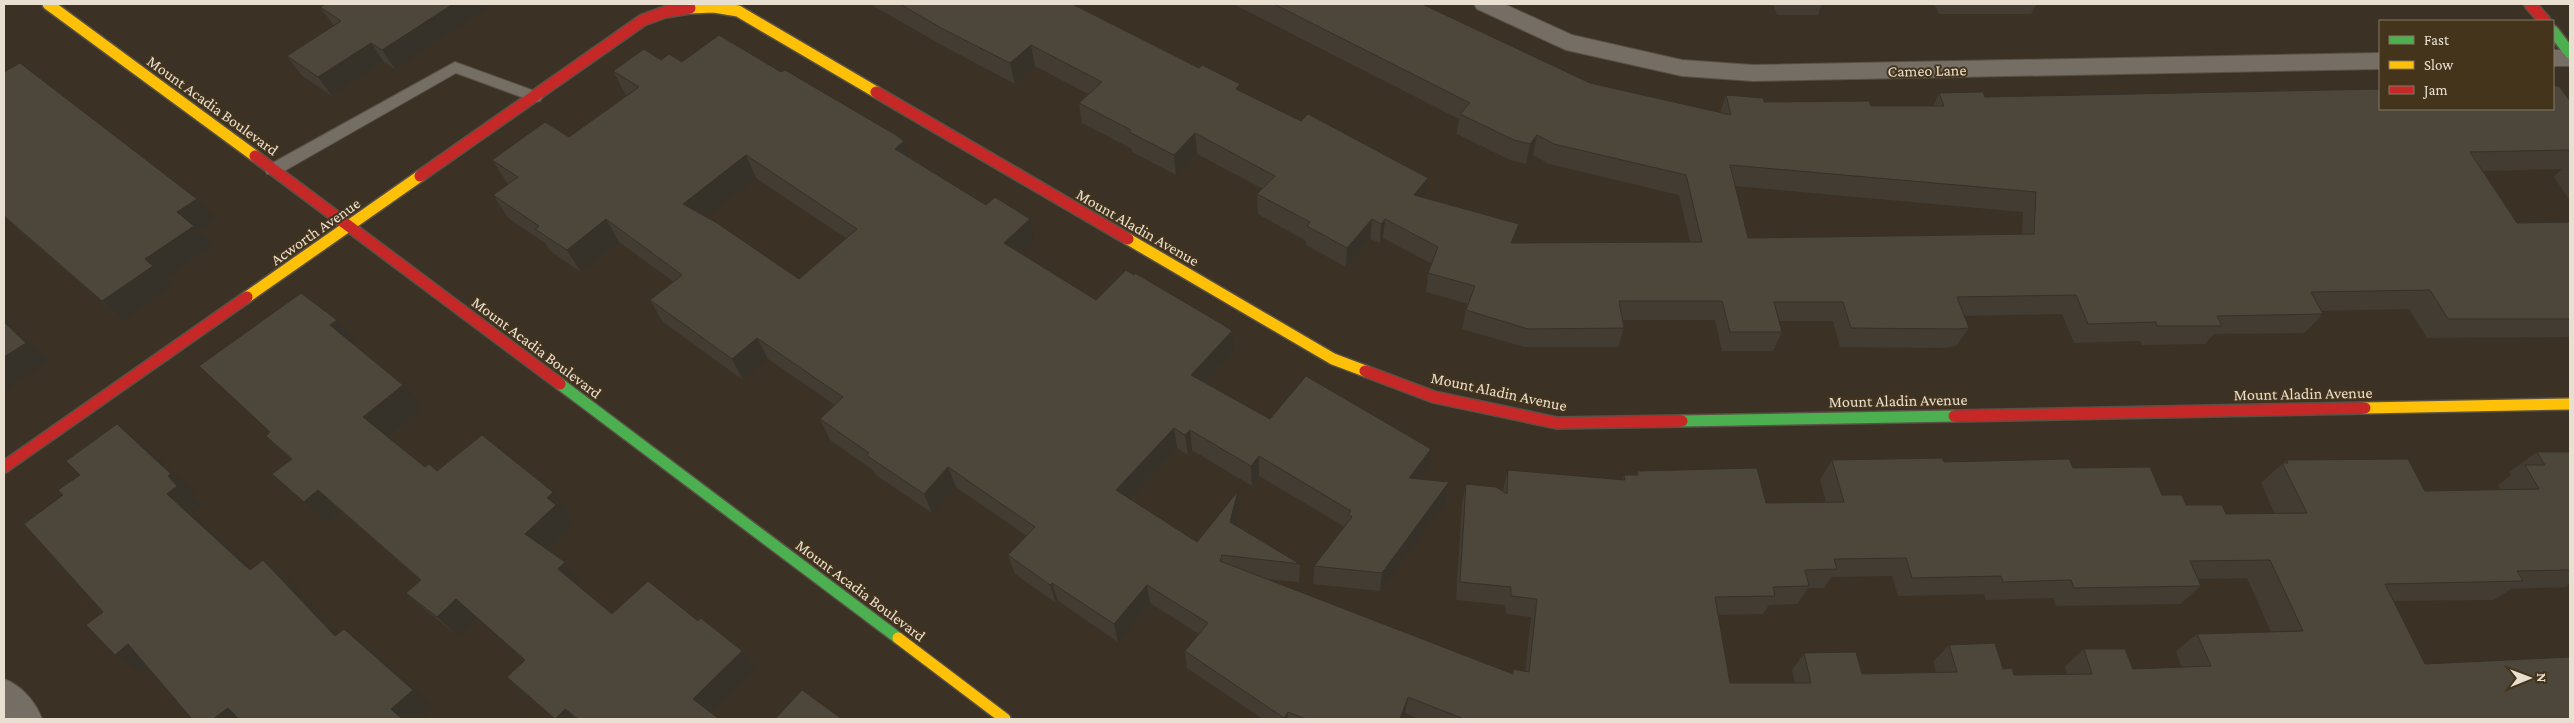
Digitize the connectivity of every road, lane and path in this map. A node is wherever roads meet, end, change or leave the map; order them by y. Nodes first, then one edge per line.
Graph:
1 (48, 4) edge
2 (1485, 4) edge
3 (2530, 4) edge
4 (688, 6) edge
5 (643, 20) joint
6 (2543, 20) edge
7 (2554, 32) edge
8 (2570, 53) edge
9 (2554, 58) edge
10 (2570, 58) edge
11 (2379, 61) edge
12 (534, 96) junction
13 (273, 170) junction
14 (350, 226) junction
15 (2570, 404) edge
16 (4, 467) edge
17 (4, 694) edge
18 (26, 719) edge
19 (1005, 719) edge

1 - 13 street, Mount Acadia Boulevard
2 - 11 street, Cameo Lane
3 - 6 street
4 - 5 street, Mount Aladin Avenue
4 - 15 street, Mount Aladin Avenue
5 - 12 street, Acworth Avenue
7 - 8 street
9 - 10 street
12 - 13 lane
12 - 14 street, Acworth Avenue
13 - 14 street, Mount Acadia Boulevard
14 - 16 street, Acworth Avenue
14 - 19 street, Mount Acadia Boulevard
17 - 18 street

